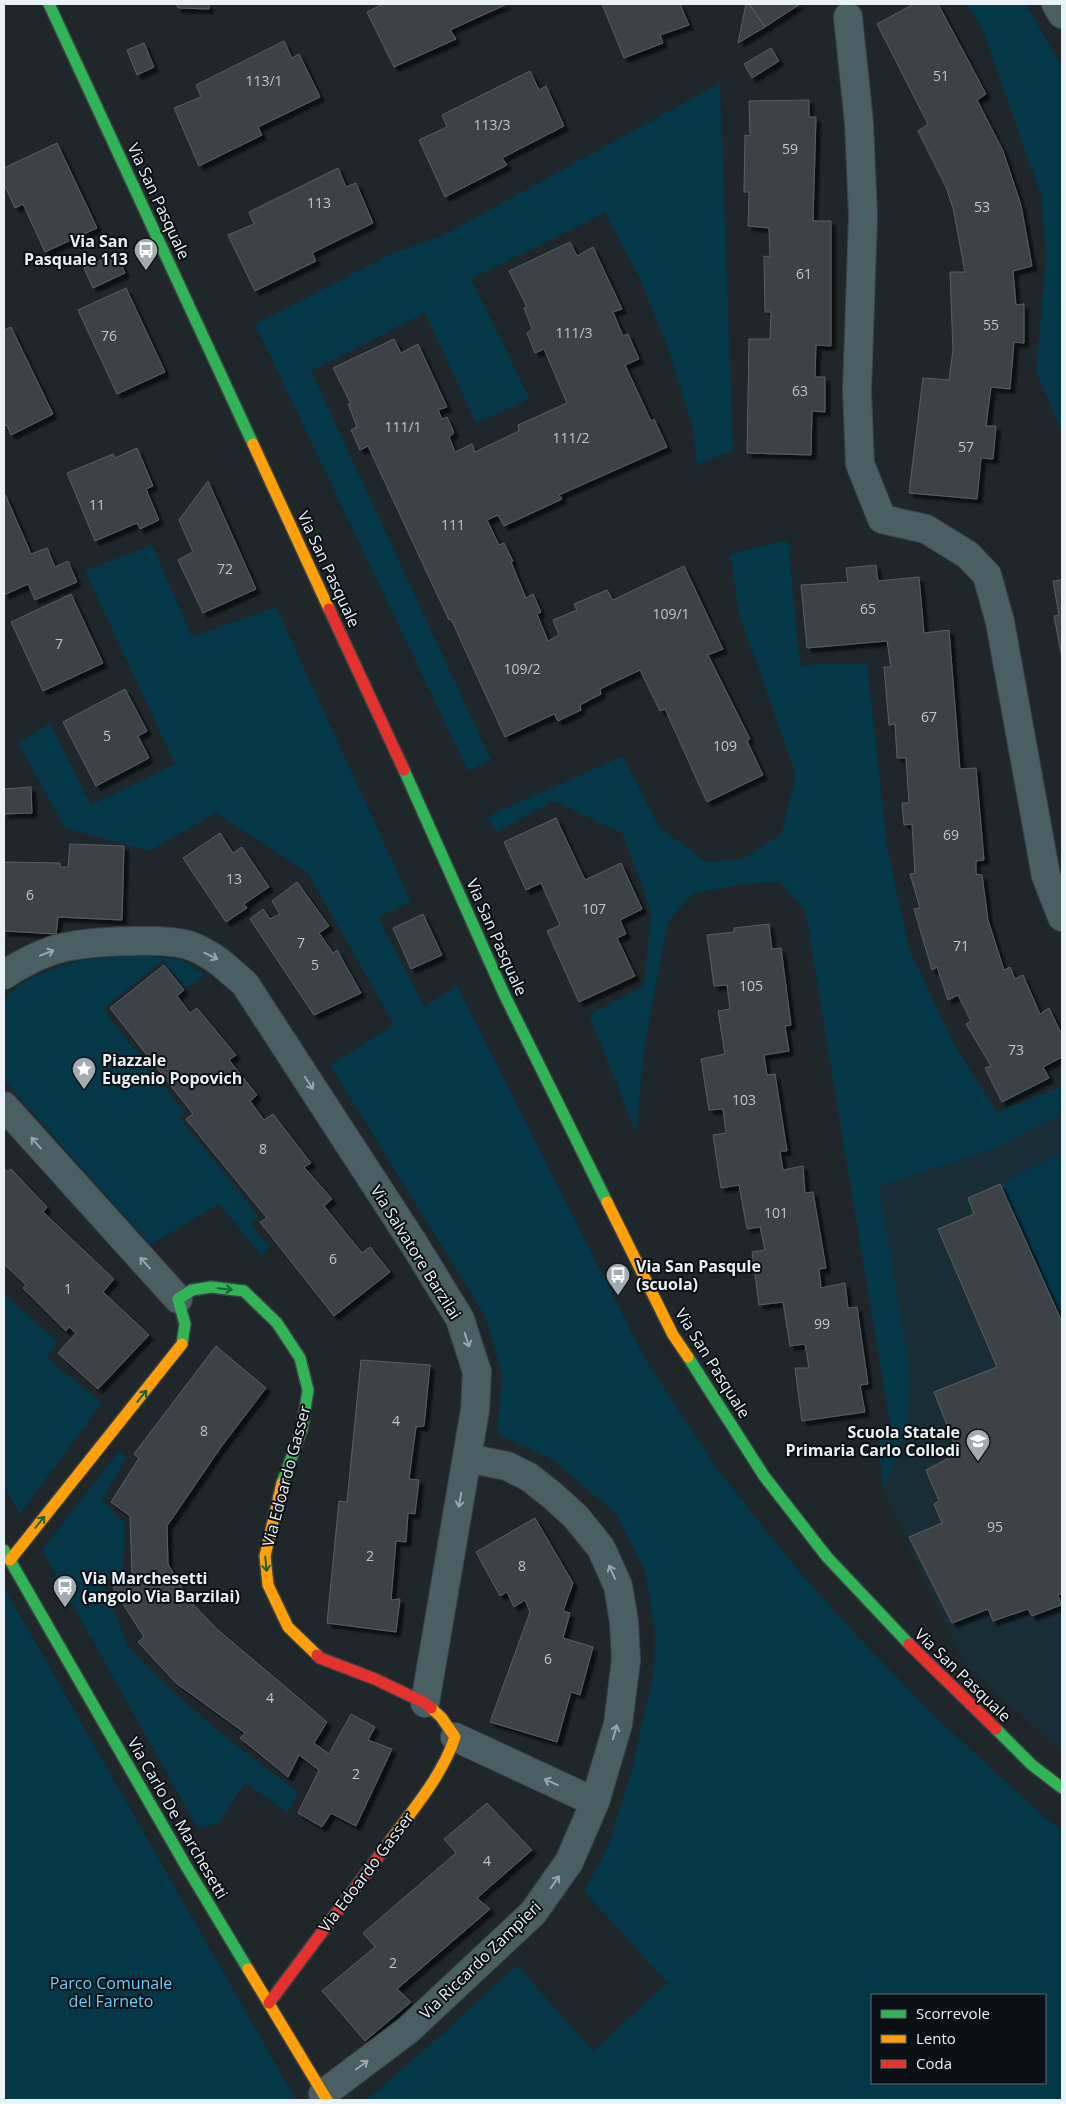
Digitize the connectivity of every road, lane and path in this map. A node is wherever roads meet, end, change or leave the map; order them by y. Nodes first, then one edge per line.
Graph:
1 (49, 4) edge
2 (1056, 4) edge
3 (1062, 14) edge
4 (848, 17) dead end
5 (1062, 917) edge
6 (4, 975) edge
7 (4, 1106) edge
8 (178, 1299) junction
9 (467, 1458) junction
10 (4, 1550) edge
11 (10, 1560) junction
12 (425, 1703) junction
13 (455, 1736) junction
14 (1062, 1788) edge
15 (595, 1802) junction
16 (269, 2003) junction
17 (325, 2097) edge

1 - 14 street, Via San Pasquale
2 - 3 street
4 - 5 street
6 -> 9 street, Via Salvatore Barzilai
8 -> 7 street
11 -> 8 street
8 -> 12 street, Via Edoardo Gasser
9 -> 12 street, Via Salvatore Barzilai
15 -> 9 street, Via Riccardo Zampieri
10 - 11 street, Via Carlo De Marchesetti
11 - 16 street, Via Carlo De Marchesetti
12 - 13 street, Via Edoardo Gasser
15 -> 13 street, Via Edoardo Gasser
13 - 16 street, Via Edoardo Gasser
17 -> 15 street, Via Riccardo Zampieri
16 - 17 street, Via Carlo De Marchesetti

